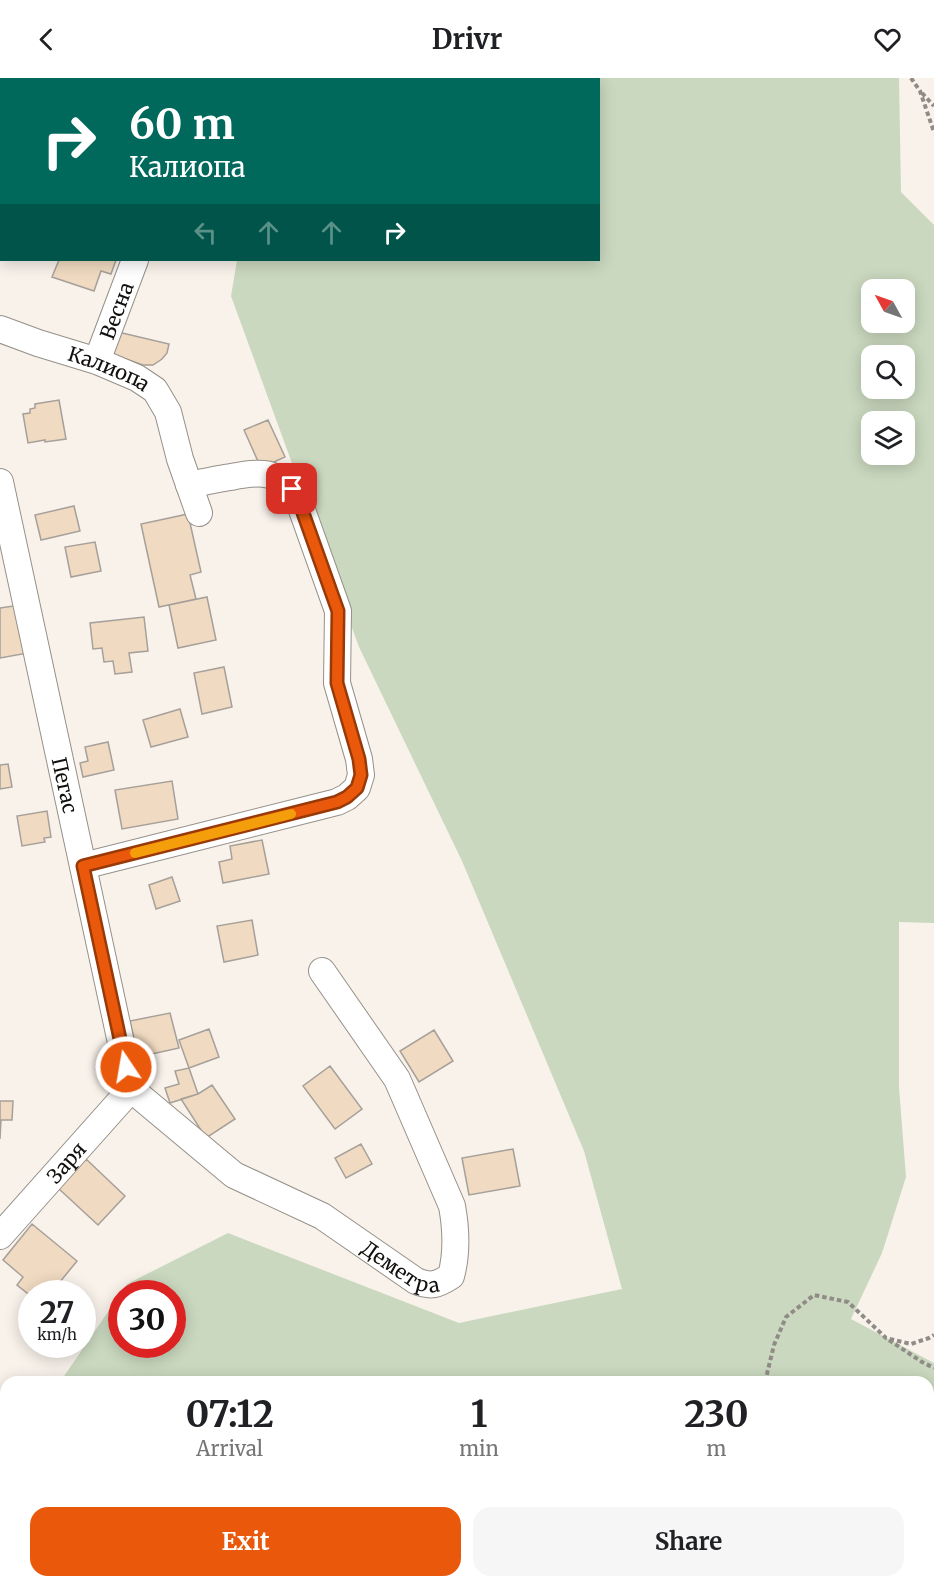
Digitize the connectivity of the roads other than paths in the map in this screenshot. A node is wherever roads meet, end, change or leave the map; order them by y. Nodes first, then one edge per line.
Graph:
1 (135, 261) edge
2 (0, 329) edge
3 (97, 361) junction
4 (0, 482) edge
5 (189, 484) junction
6 (199, 513) dead end
7 (83, 866) junction
8 (322, 971) dead end
9 (131, 1089) junction
10 (0, 1236) edge

1 - 3 street, Весна
2 - 3 street, Калиопа
3 - 5 street, Калиопа
4 - 7 street, Пегас
5 - 6 street, Калиопа
5 - 7 street
7 - 9 street, Пегас
8 - 9 street, Деметра
9 - 10 street, Заря

